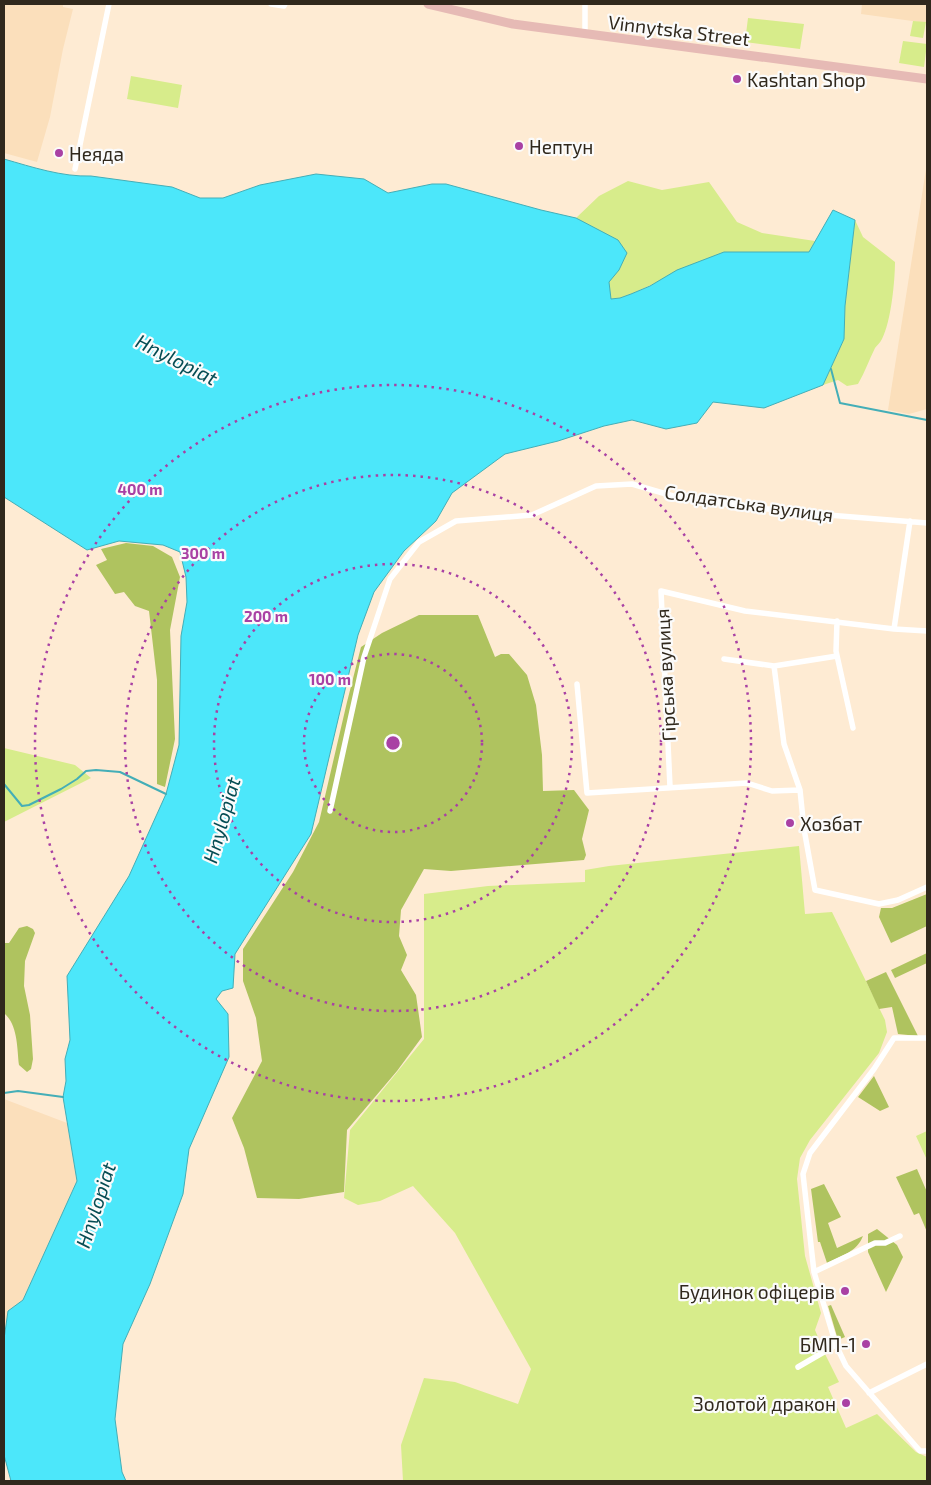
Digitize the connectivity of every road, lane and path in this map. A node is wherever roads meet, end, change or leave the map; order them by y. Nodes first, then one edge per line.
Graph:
1 (109, 4) edge
2 (271, 4) edge
3 (428, 4) edge
4 (585, 4) edge
5 (285, 5) edge
6 (585, 35) junction
7 (927, 79) edge
8 (75, 169) dead end
9 (910, 521) junction
10 (927, 523) edge
11 (838, 621) junction
12 (894, 629) junction
13 (927, 631) edge
14 (837, 656) junction
15 (724, 659) dead end
16 (774, 666) junction
17 (576, 684) dead end
18 (853, 728) dead end
19 (670, 787) junction
20 (800, 790) junction
21 (330, 811) dead end
22 (927, 887) edge
23 (927, 1038) edge
24 (900, 1236) dead end
25 (814, 1272) junction
26 (836, 1345) junction
27 (927, 1364) edge
28 (798, 1367) dead end
29 (869, 1393) junction
30 (927, 1451) edge

1 - 8 street
2 - 5 street
3 - 6 main road, Vinnytska Street
4 - 6 street
6 - 7 main road, Vinnytska Street
9 - 10 street, Солдатська вулиця
9 - 12 street
9 - 21 street, Солдатська вулиця
11 - 12 street, Гірська вулиця
11 - 14 street
11 - 19 street, Гірська вулиця
12 - 13 street, Гірська вулиця
14 - 16 street
14 - 18 street
15 - 16 street
16 - 20 street
17 - 19 street
19 - 20 street
20 - 22 street
23 - 25 street
24 - 25 street
25 - 26 street
26 - 28 street
26 - 29 street
27 - 29 street
29 - 30 street

